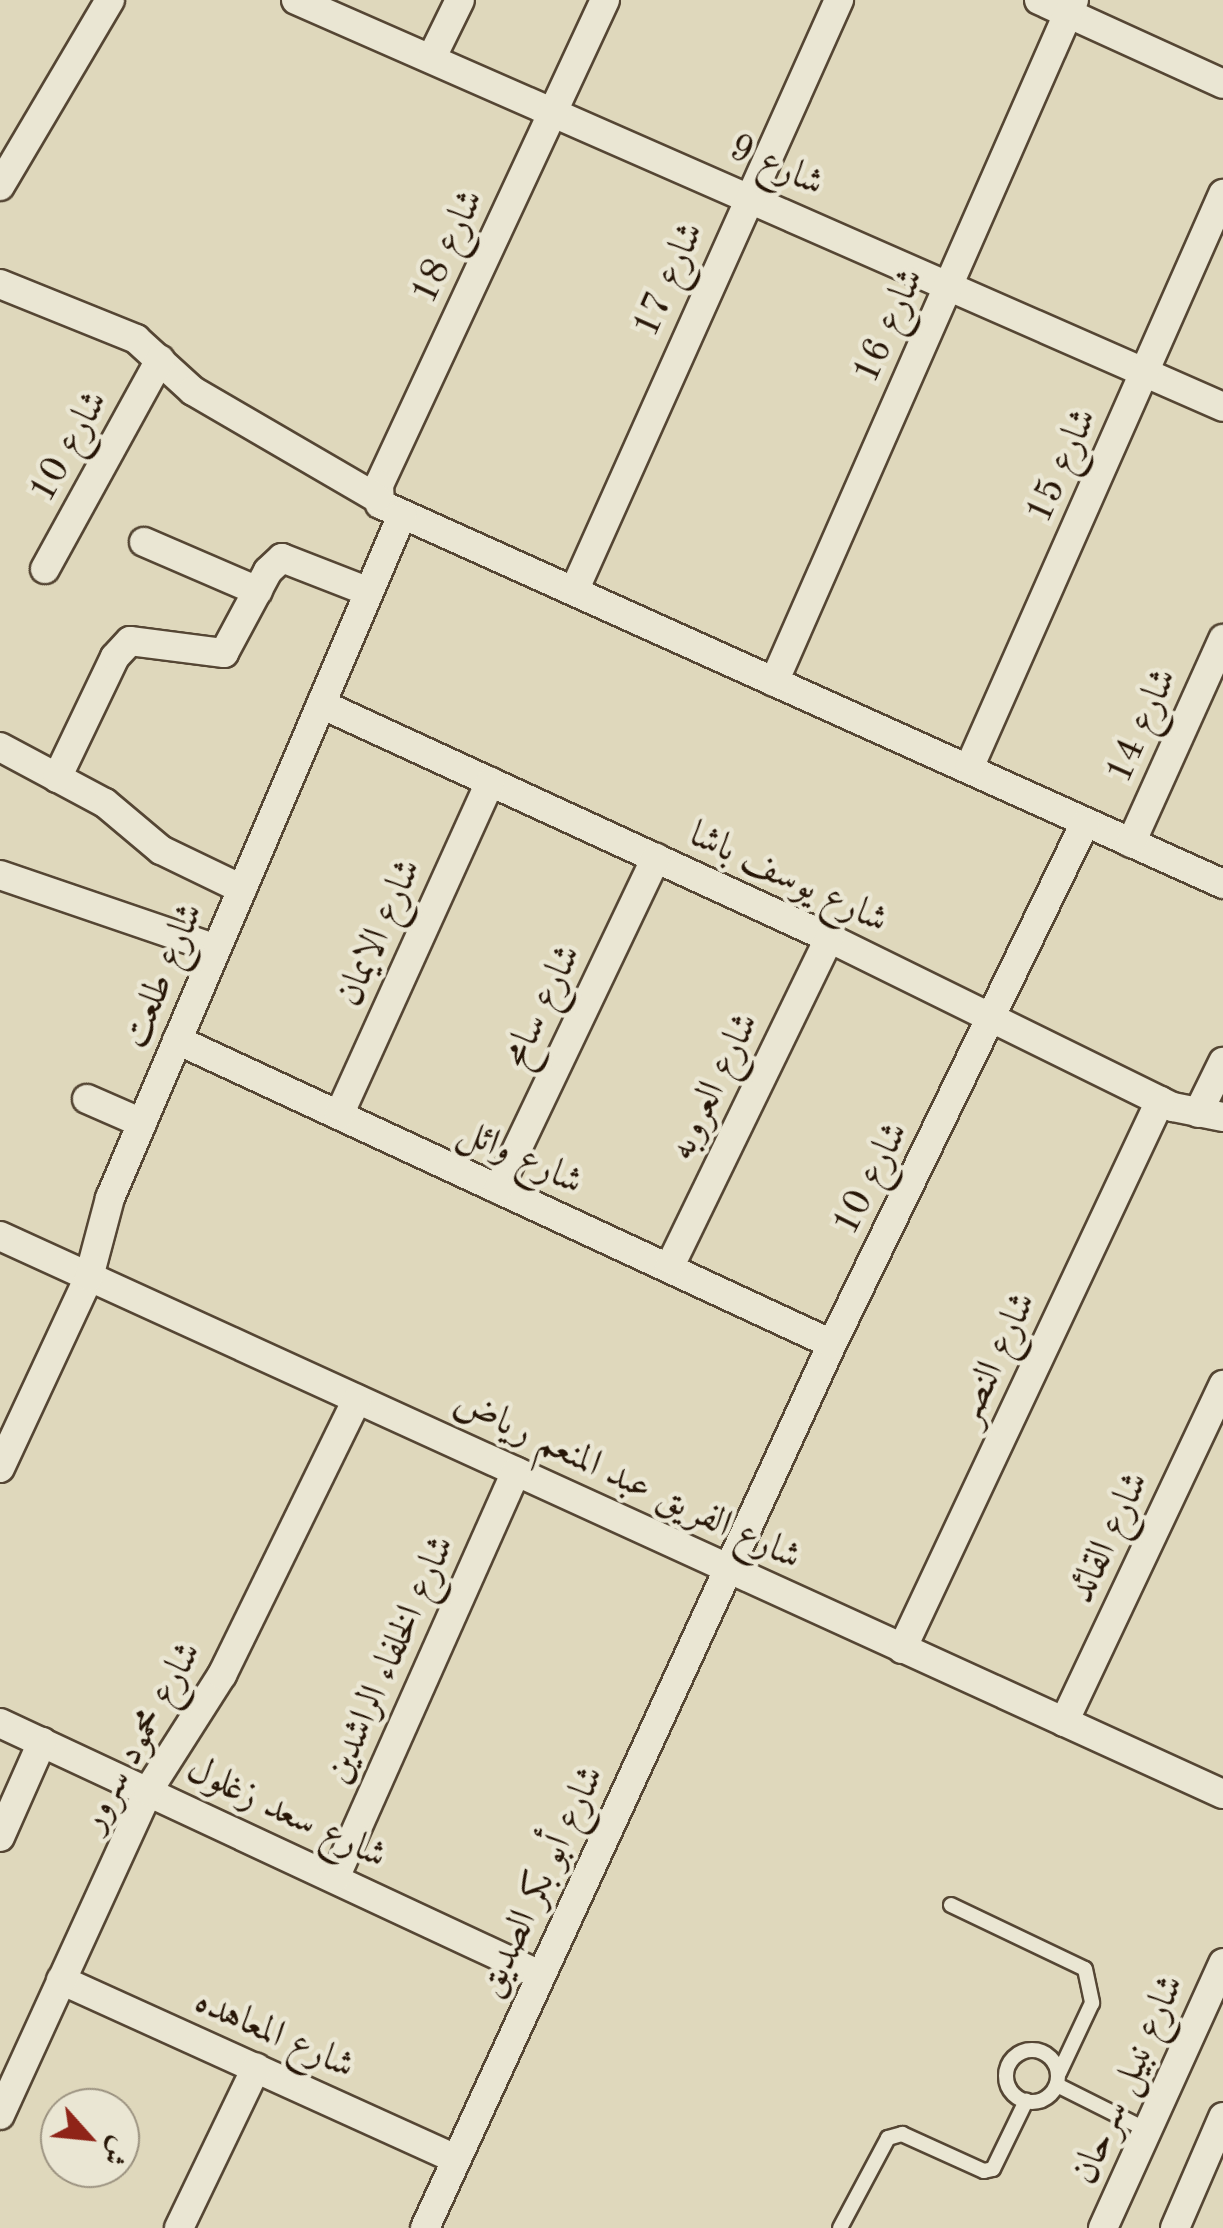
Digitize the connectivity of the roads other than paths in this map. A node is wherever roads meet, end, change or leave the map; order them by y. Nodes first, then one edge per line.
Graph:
1 (110, 0) edge
2 (460, 0) edge
3 (605, 0) edge
4 (839, 0) edge
5 (1039, 0) edge
6 (314, 3) edge
7 (1071, 7) edge
8 (434, 55) junction
9 (1223, 84) edge
10 (554, 110) junction
11 (0, 186) edge
12 (1223, 194) edge
13 (748, 196) junction
14 (0, 284) edge
15 (950, 285) junction
16 (160, 360) junction
17 (1146, 373) junction
18 (1223, 407) edge
19 (377, 498) junction
20 (402, 515) junction
21 (144, 542) dead end
22 (46, 569) dead end
23 (258, 591) junction
24 (574, 591) junction
25 (369, 592) junction
26 (1223, 639) edge
27 (774, 682) junction
28 (321, 704) junction
29 (0, 747) edge
30 (969, 768) junction
31 (57, 778) junction
32 (490, 782) junction
33 (1085, 823) junction
34 (1131, 842) junction
35 (656, 858) junction
36 (0, 874) edge
37 (1223, 884) edge
38 (242, 889) junction
39 (829, 938) junction
40 (216, 949) junction
41 (994, 1020) junction
42 (177, 1040) junction
43 (1223, 1062) edge
44 (87, 1099) dead end
45 (1160, 1101) junction
46 (339, 1115) junction
47 (1211, 1115) edge
48 (142, 1123) junction
49 (498, 1189) junction
50 (0, 1236) edge
51 (669, 1268) junction
52 (89, 1277) junction
53 (832, 1344) junction
54 (1223, 1385) edge
55 (357, 1399) junction
56 (0, 1468) edge
57 (516, 1472) junction
58 (728, 1568) junction
59 (902, 1648) junction
60 (1064, 1722) junction
61 (0, 1723) edge
62 (42, 1742) junction
63 (148, 1791) junction
64 (1223, 1794) edge
65 (0, 1837) edge
66 (335, 1878) junction
67 (950, 1905) dead end
68 (1223, 1963) edge
69 (540, 1975) junction
70 (60, 1980) junction
71 (256, 2068) junction
72 (1058, 2079) junction
73 (1026, 2101) junction
74 (0, 2114) edge
75 (1223, 2118) edge
76 (1148, 2130) junction
77 (456, 2159) junction
78 (178, 2228) edge
79 (425, 2228) edge
80 (840, 2228) edge
81 (1103, 2228) edge
82 (1176, 2228) edge

1 - 11 street
2 - 8 street
3 - 10 street, شارع 18
4 - 13 street, شارع 17
5 - 7 street
6 - 8 street, شارع 9
7 - 9 street
7 - 15 street, شارع 16
8 - 10 street, شارع 9
10 - 13 street, شارع 9
10 - 19 street, شارع 18
12 - 17 street, شارع 15
13 - 15 street, شارع 9
13 - 24 street, شارع 17
14 - 16 street
15 - 17 street, شارع 9
15 - 27 street, شارع 16
16 - 19 street
16 - 22 street, شارع 10
17 - 18 street, شارع 9
17 - 30 street, شارع 15
19 - 20 street
20 - 24 street
20 - 25 street, شارع طلعت
21 - 23 street
23 - 25 street
23 - 31 street
24 - 27 street
25 - 28 street, شارع طلعت
26 - 34 street, شارع 14
27 - 30 street
28 - 32 street, شارع يوسف باشا
28 - 38 street, شارع طلعت
29 - 31 street
30 - 33 street
31 - 38 street
32 - 35 street, شارع يوسف باشا
32 - 46 street, شارع الايمان
33 - 34 street
33 - 41 street, شارع 10
34 - 37 street
35 - 39 street, شارع يوسف باشا
35 - 49 street, شارع سامح
36 - 40 street
38 - 40 street, شارع طلعت
39 - 41 street, شارع يوسف باشا
39 - 51 street, شارع العروبه
40 - 42 street, شارع طلعت
41 - 45 street, شارع يوسف باشا
41 - 53 street, شارع 10
42 - 46 street, شارع وائل
42 - 48 street, شارع طلعت
43 - 47 street
44 - 48 street
45 - 47 street, شارع يوسف باشا
45 - 59 street, شارع النصر
46 - 49 street, شارع وائل
48 - 52 street, شارع طلعت
49 - 51 street, شارع وائل
50 - 52 street, شارع الفريق عبد المنعم رياض
51 - 53 street, شارع وائل
52 - 55 street, شارع الفريق عبد المنعم رياض
52 - 56 street, شارع طلعت
53 - 58 street, شارع 10
54 - 60 street, شارع القائد
55 - 57 street, شارع الفريق عبد المنعم رياض
55 - 63 street, شارع محمود سرور
57 - 58 street, شارع الفريق عبد المنعم رياض
57 - 66 street, شارع الخلفاء الراشدين
58 - 59 street, شارع الفريق عبد المنعم رياض
58 - 69 street, شارع أبو بكر الصديق
59 - 60 street, شارع الفريق عبد المنعم رياض
60 - 64 street, شارع الفريق عبد المنعم رياض
61 - 62 street, شارع سعد زغلول
62 - 63 street, شارع سعد زغلول
62 - 65 street
63 - 66 street, شارع سعد زغلول
63 - 70 street, شارع محمود سرور
66 - 69 street, شارع سعد زغلول
67 - 72 lane
68 - 76 street, شارع نبيل سرحان
69 - 77 street, شارع أبو بكر الصديق
70 - 71 street, شارع المعاهده
70 - 74 street, شارع محمود سرور
71 - 77 street, شارع المعاهده
71 - 78 street
72 - 73 lane
72 - 73 lane
72 - 76 lane
73 - 80 lane
75 - 82 street
76 - 81 street, شارع نبيل سرحان
77 - 79 street, شارع أبو بكر الصديق

